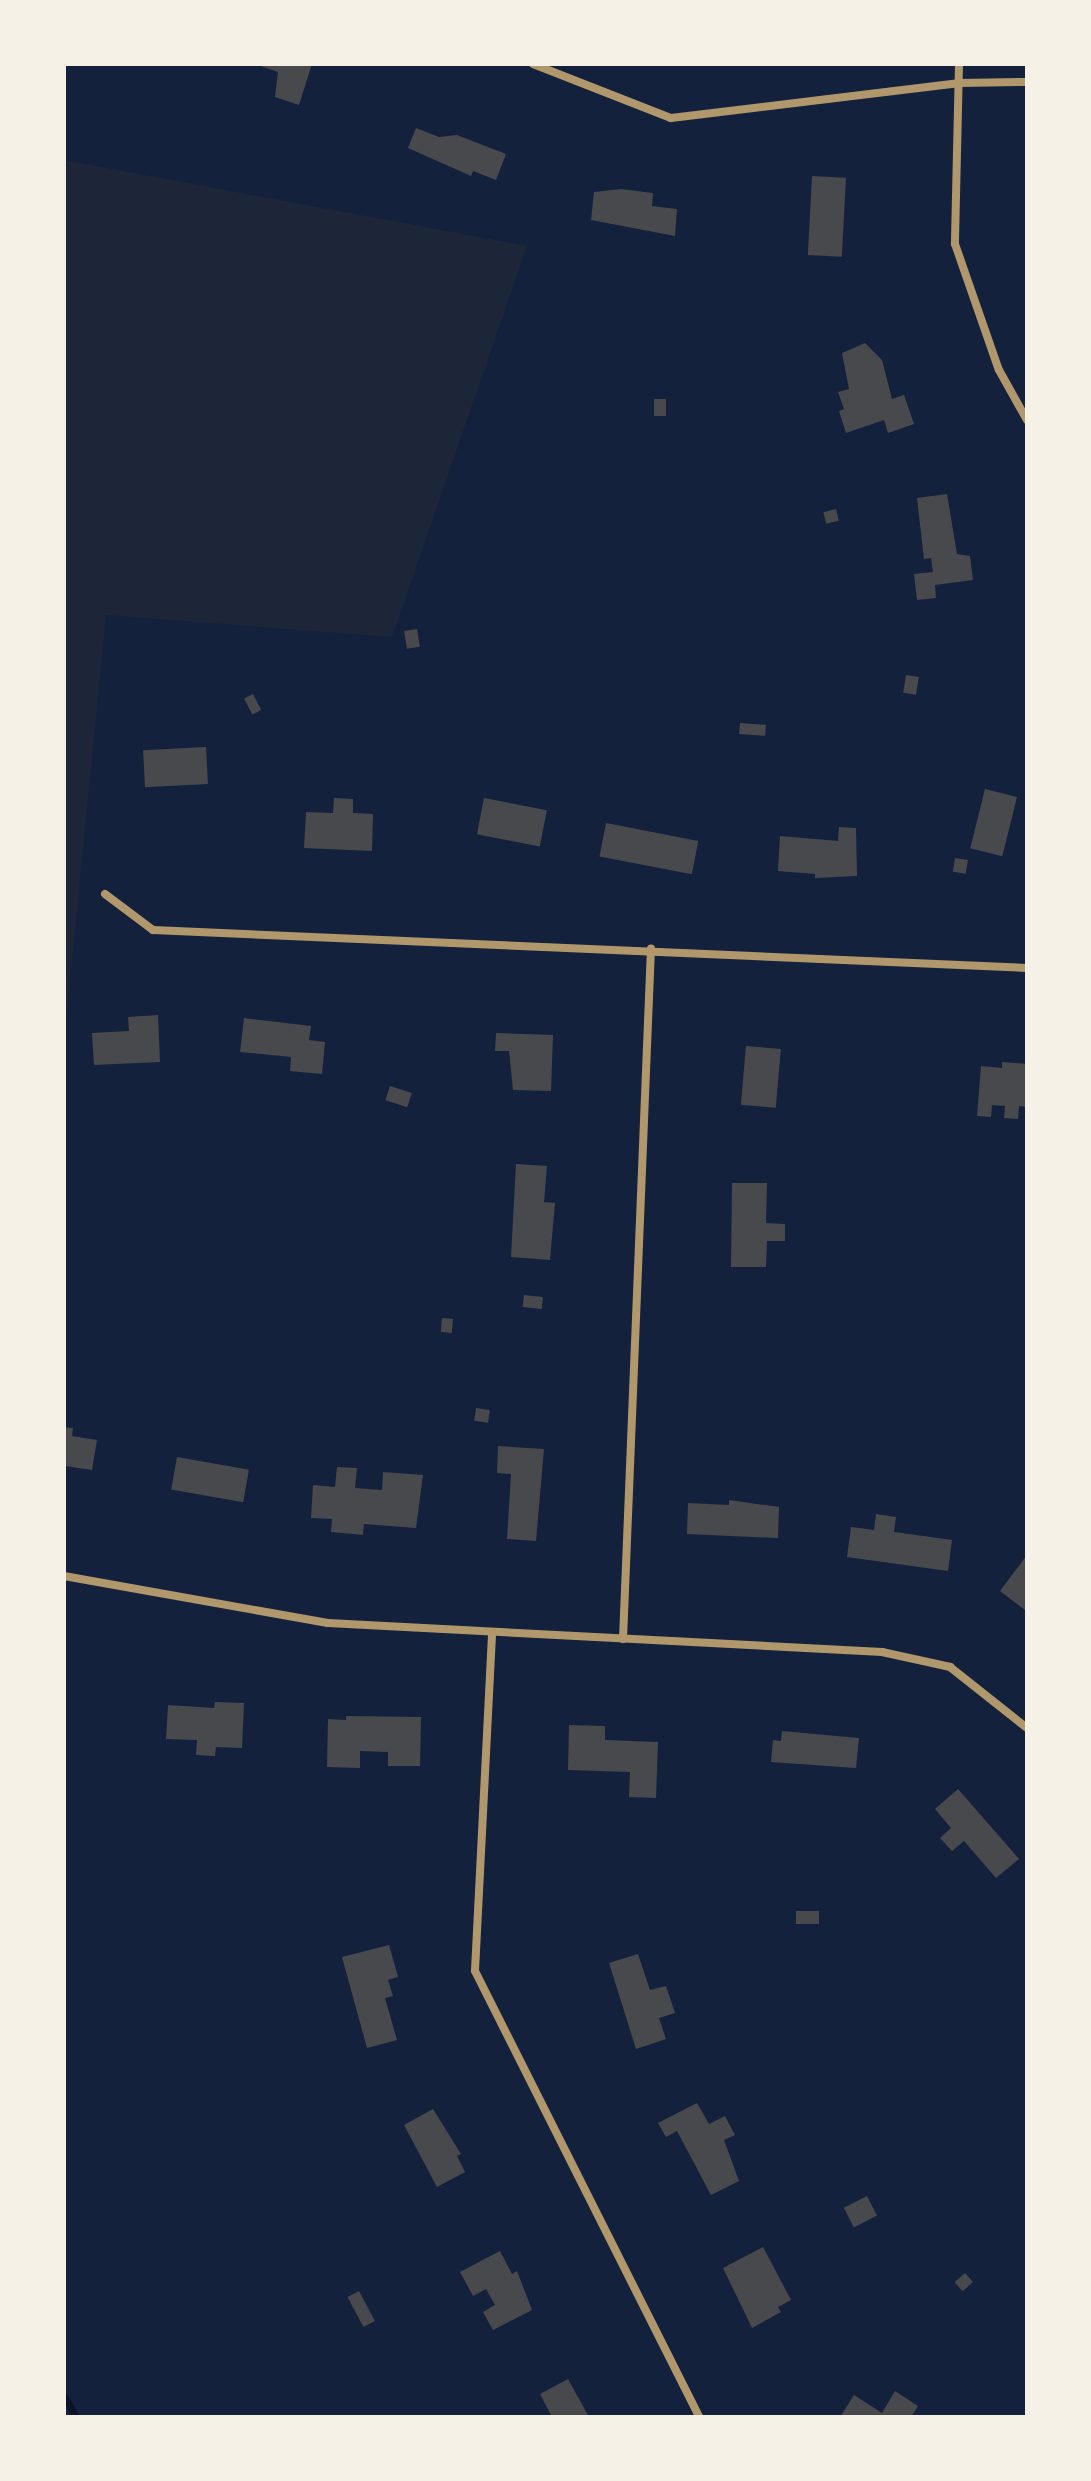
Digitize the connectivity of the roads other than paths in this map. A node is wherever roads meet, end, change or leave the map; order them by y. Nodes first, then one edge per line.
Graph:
1 (533, 64) edge
2 (959, 64) edge
3 (1027, 82) edge
4 (960, 83) junction
5 (1027, 420) edge
6 (105, 894) dead end
7 (651, 949) junction
8 (1027, 968) edge
9 (64, 1576) edge
10 (492, 1635) junction
11 (623, 1639) junction
12 (1027, 1728) edge
13 (699, 2417) edge

1 - 4 street
2 - 4 street
3 - 4 street
4 - 5 street
6 - 7 street
7 - 8 street
7 - 11 street
9 - 10 street
10 - 11 street
10 - 13 street
11 - 12 street

